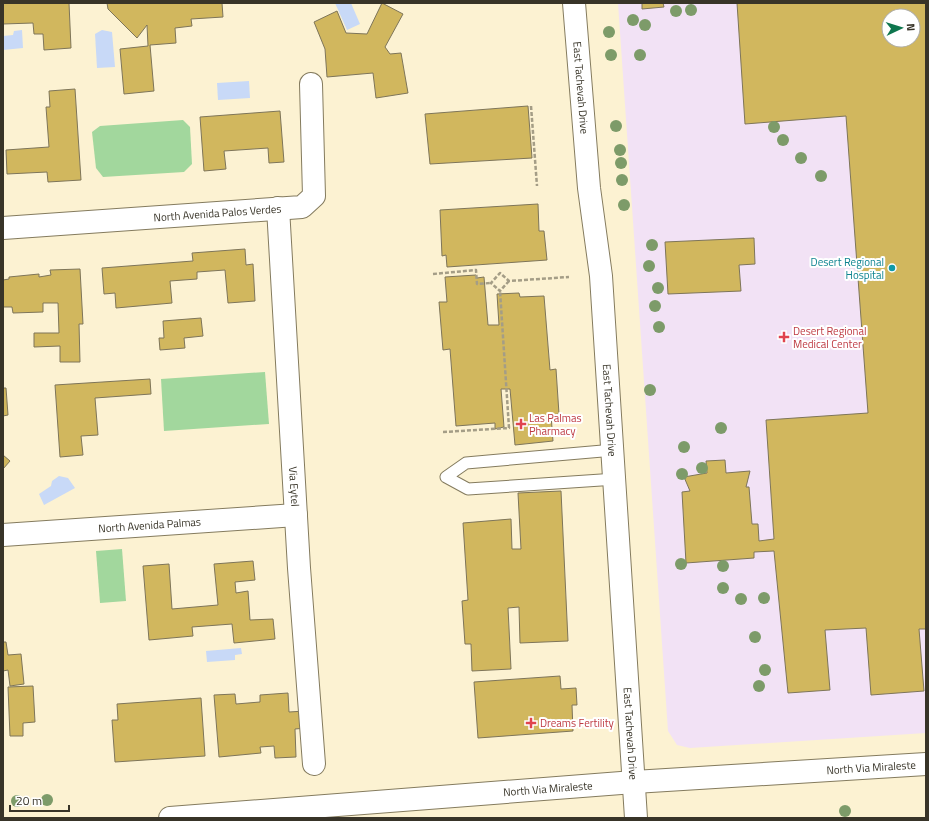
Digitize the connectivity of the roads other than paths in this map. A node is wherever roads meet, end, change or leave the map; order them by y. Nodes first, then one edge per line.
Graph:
1 (574, 3) edge
2 (311, 84) dead end
3 (278, 208) junction
4 (3, 228) edge
5 (614, 450) junction
6 (616, 479) junction
7 (296, 515) junction
8 (3, 535) edge
9 (314, 764) dead end
10 (926, 764) edge
11 (634, 782) junction
12 (170, 818) edge
13 (636, 818) edge

1 - 5 street, East Tachevah Drive
2 - 3 street, North Avenida Palos Verdes
3 - 4 street, North Avenida Palos Verdes
3 - 7 street, Via Eytel
5 - 6 street, East Tachevah Drive
5 - 6 lane
6 - 11 street, East Tachevah Drive
7 - 8 street, North Avenida Palmas
7 - 9 street, Via Eytel
10 - 11 street, North Via Miraleste
11 - 12 street, North Via Miraleste
11 - 13 street, East Tachevah Drive

